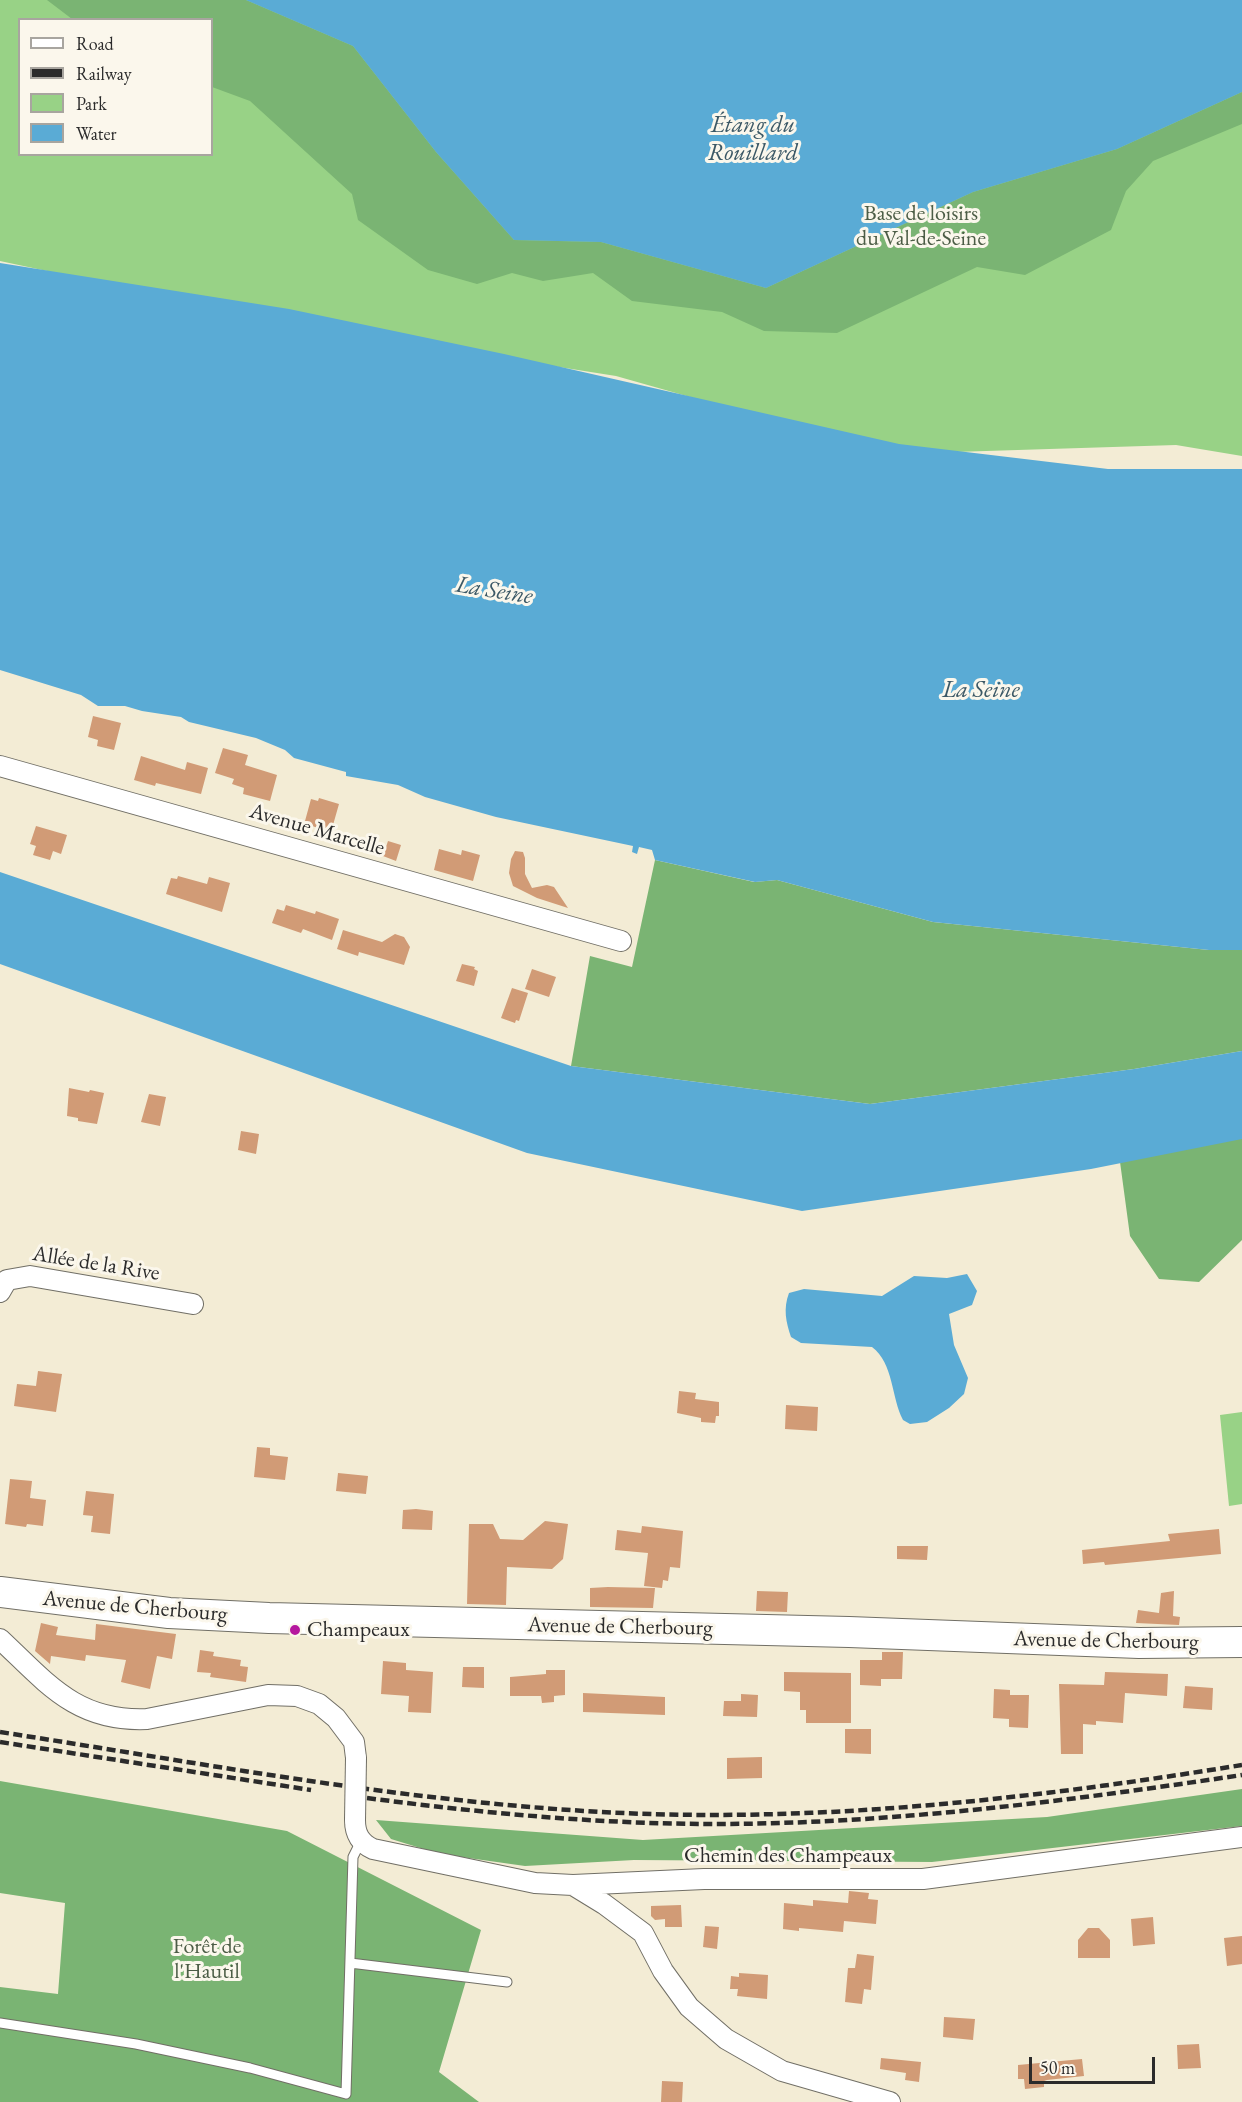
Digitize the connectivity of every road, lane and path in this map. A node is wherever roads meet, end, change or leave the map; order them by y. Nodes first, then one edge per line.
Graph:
1 (0, 766) edge
2 (621, 941) dead end
3 (0, 1292) edge
4 (193, 1304) dead end
5 (0, 1592) edge
6 (0, 1639) edge
7 (1242, 1642) edge
8 (1242, 1837) edge
9 (361, 1841) junction
10 (573, 1885) junction
11 (350, 1963) junction
12 (507, 1982) dead end
13 (0, 2023) edge
14 (890, 2102) edge

1 - 2 street, Avenue Marcelle
3 - 4 street, Allée de la Rive
5 - 7 main road, Avenue de Cherbourg
6 - 9 street, bridge
8 - 10 street, Chemin des Champeaux
9 - 10 street, Chemin des Champeaux
9 - 11 lane
10 - 14 street
11 - 12 lane
11 - 13 lane

